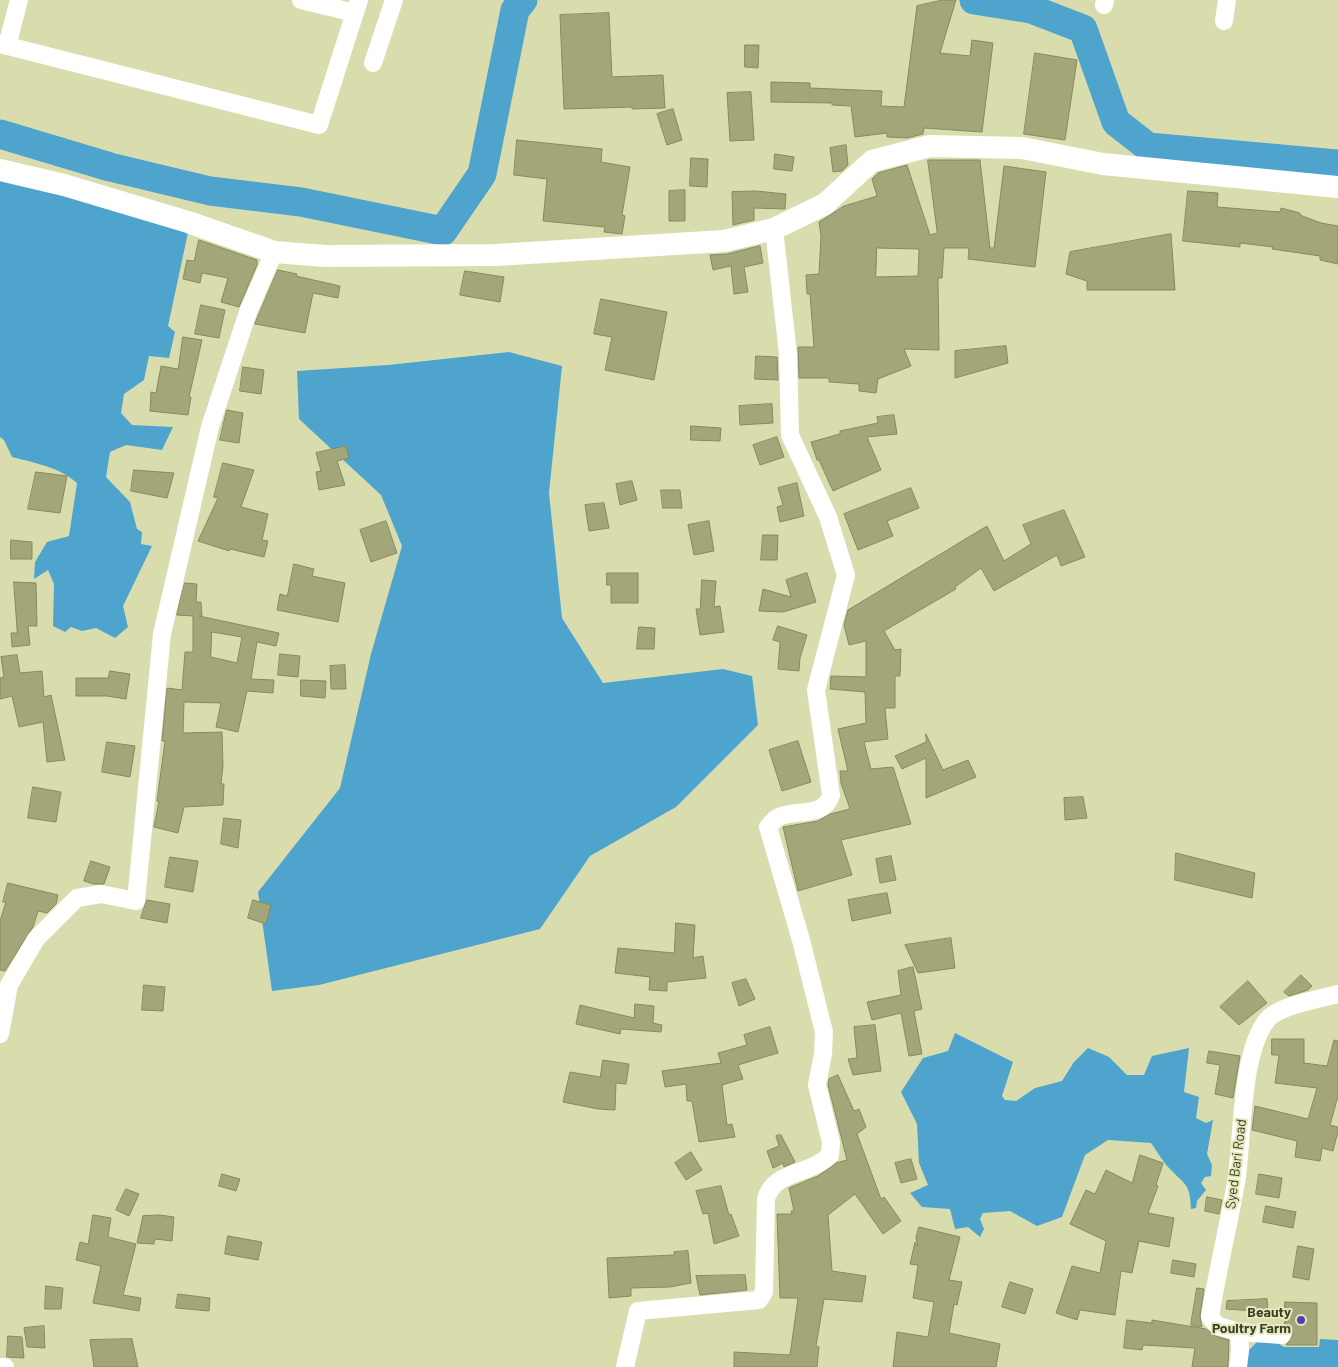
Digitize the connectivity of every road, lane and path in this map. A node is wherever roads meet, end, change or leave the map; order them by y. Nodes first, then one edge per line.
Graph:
1 (19, 0) edge
2 (301, 0) edge
3 (394, 0) edge
4 (1226, 0) edge
5 (357, 6) edge
6 (1224, 21) dead end
7 (4, 45) edge
8 (373, 63) dead end
9 (0, 170) edge
10 (1338, 187) edge
11 (774, 229) junction
12 (274, 252) junction
13 (1338, 994) edge
14 (0, 1034) edge
15 (1239, 1332) junction
16 (1282, 1335) dead end
17 (0, 1367) edge
18 (5, 1367) edge
19 (625, 1367) edge
20 (1238, 1367) edge

1 - 7 street
2 - 5 street
3 - 8 street
4 - 6 street
5 - 7 street
9 - 12 street
10 - 11 street
11 - 12 street
11 - 19 street
12 - 14 street
13 - 15 street, Syed Bari Road
15 - 16 street
15 - 20 street
17 - 18 street

